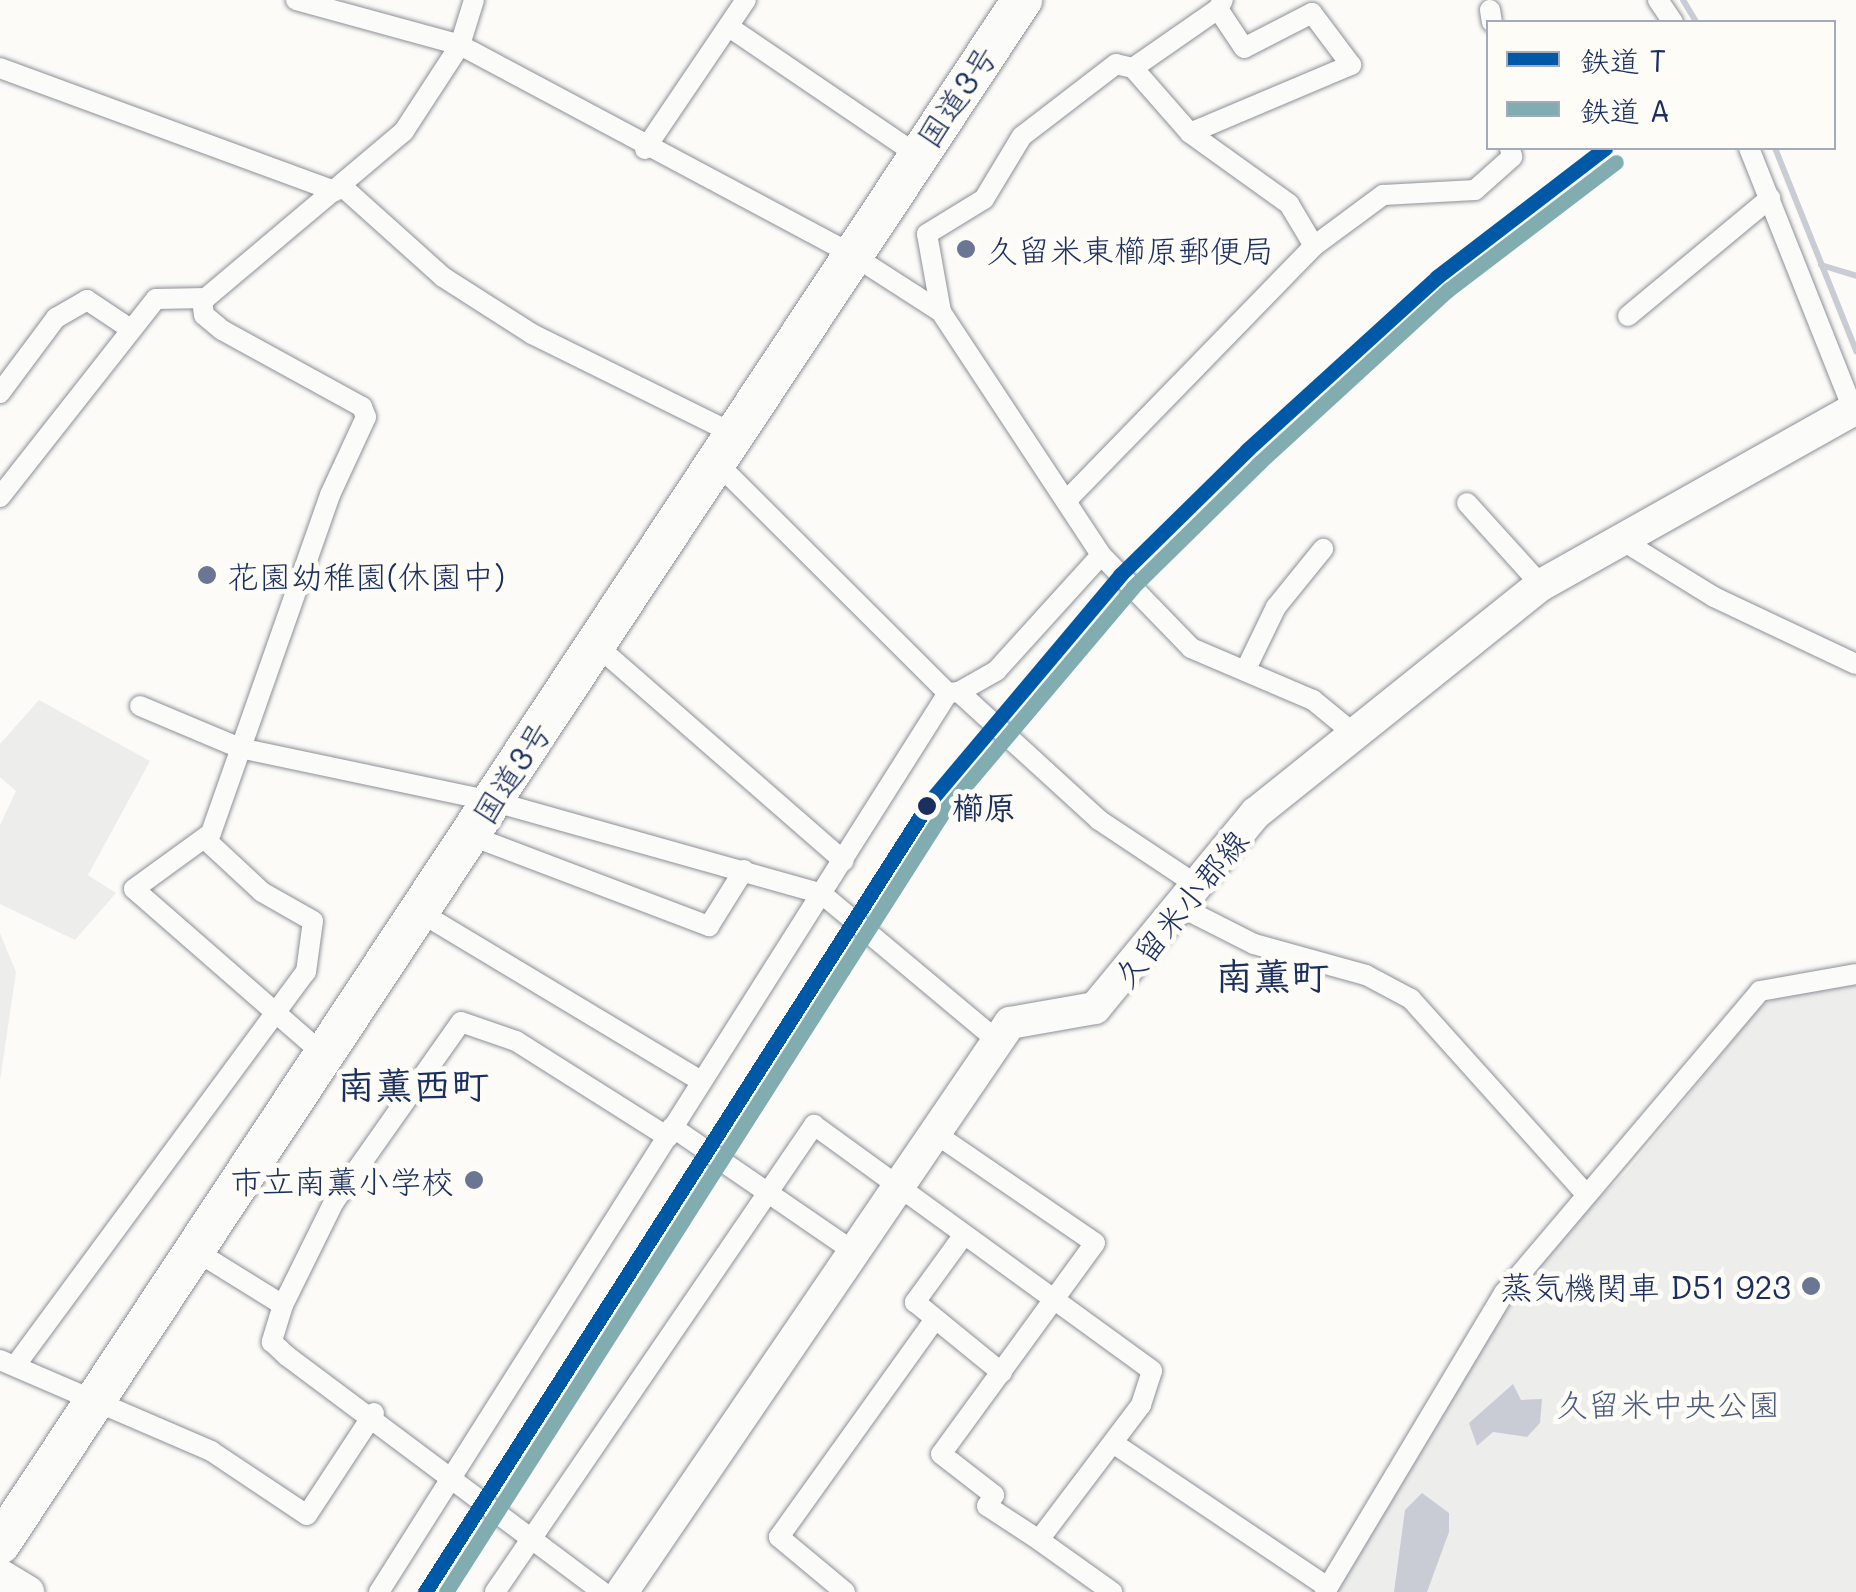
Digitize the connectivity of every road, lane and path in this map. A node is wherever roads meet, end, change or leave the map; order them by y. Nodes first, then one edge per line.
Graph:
1 (474, 0) edge
2 (746, 0) edge
3 (1022, 0) edge
4 (302, 1) edge
5 (1220, 4) edge
6 (732, 29) junction
7 (460, 45) junction
8 (0, 68) edge
9 (1133, 68) junction
10 (1190, 134) junction
11 (646, 149) junction
12 (1510, 150) edge
13 (1750, 150) edge
14 (916, 154) junction
15 (340, 190) junction
16 (1770, 198) junction
17 (1314, 246) junction
18 (851, 254) junction
19 (202, 299) junction
20 (940, 312) junction
21 (1628, 316) dead end
22 (129, 328) junction
23 (0, 392) edge
24 (1855, 408) edge
25 (725, 447) junction
26 (0, 460) edge
27 (18, 474) junction
28 (0, 497) edge
29 (1066, 501) junction
30 (1467, 502) dead end
31 (1620, 540) junction
32 (1323, 549) dead end
33 (1101, 555) junction
34 (1541, 585) junction
35 (595, 644) junction
36 (1856, 664) edge
37 (1246, 669) junction
38 (954, 693) junction
39 (140, 706) dead end
40 (1353, 733) junction
41 (240, 748) junction
42 (492, 801) junction
43 (469, 835) junction
44 (206, 838) junction
45 (844, 861) junction
46 (744, 870) junction
47 (822, 894) junction
48 (1188, 895) junction
49 (418, 911) junction
50 (1856, 974) edge
51 (274, 1018) junction
52 (998, 1042) junction
53 (322, 1054) junction
54 (702, 1081) junction
55 (670, 1132) junction
56 (933, 1132) junction
57 (895, 1189) junction
58 (768, 1190) junction
59 (1587, 1195) junction
60 (963, 1236) junction
61 (191, 1248) junction
62 (853, 1251) junction
63 (1056, 1297) junction
64 (283, 1305) junction
65 (935, 1319) junction
66 (7, 1363) edge
67 (1002, 1373) junction
68 (93, 1398) junction
69 (374, 1413) junction
70 (1112, 1442) junction
71 (453, 1472) junction
72 (530, 1538) junction
73 (1039, 1540) junction
74 (0, 1544) edge
75 (0, 1575) edge
76 (1325, 1589) edge
77 (28, 1592) edge
78 (379, 1592) edge
79 (495, 1592) edge
80 (603, 1592) edge
81 (622, 1592) edge
82 (845, 1592) edge
83 (1112, 1592) edge

1 - 7 street
2 - 6 street
3 - 14 highway, 国道3号
4 - 7 street
5 - 9 street
5 - 10 street
6 - 11 street
6 - 14 street
7 - 11 street
7 - 15 street
8 - 15 street
9 - 10 street
9 - 20 street
10 - 17 street
11 - 18 street
12 - 17 street
13 - 16 street
14 - 18 highway, 国道3号
15 - 19 street
15 - 25 street
16 - 21 street
16 - 24 street
17 - 29 street
18 - 20 street
18 - 25 highway, 国道3号
19 - 22 street
19 - 41 street
20 - 29 street
22 - 23 street
22 - 27 street
24 - 31 main road, 久留米小郡線
25 - 35 highway, 国道3号
25 - 38 street
26 - 27 street
27 - 28 street
29 - 33 street
30 - 34 street
31 - 34 main road, 久留米小郡線
31 - 36 street
32 - 37 street
33 - 37 street
33 - 38 street
34 - 40 main road, 久留米小郡線
35 - 42 highway, 国道3号
35 - 45 street
37 - 40 street
38 - 45 street
38 - 48 street
39 - 41 street
40 - 48 main road, 久留米小郡線
41 - 42 street
41 - 44 street
42 - 43 highway, 国道3号
42 - 46 street
43 - 46 street
43 - 49 highway, 国道3号
44 - 51 street
44 - 51 street
45 - 47 street
46 - 47 street
47 - 52 street
47 - 54 street
48 - 52 main road, 久留米小郡線
48 - 59 street
49 - 53 highway, 国道3号
49 - 54 street
50 - 59 street
51 - 53 street
51 - 66 street
52 - 56 main road, 久留米小郡線
53 - 61 highway, 国道3号
54 - 55 street
55 - 58 street
55 - 64 street
55 - 71 street
56 - 57 main road, 久留米小郡線
56 - 63 street
57 - 58 street
57 - 60 street
57 - 62 main road, 久留米小郡線
58 - 62 street
58 - 72 street
59 - 76 street
60 - 63 street
60 - 65 street
61 - 64 street
61 - 68 highway, 国道3号
62 - 81 main road, 久留米小郡線
63 - 67 street
63 - 70 street
64 - 69 street
65 - 67 street
65 - 82 street
66 - 68 street
67 - 73 street
68 - 69 street
68 - 74 highway, 国道3号
69 - 71 street
70 - 73 street
70 - 76 street
71 - 72 street
71 - 78 street
72 - 79 street
72 - 80 street
73 - 83 street
75 - 77 main road

